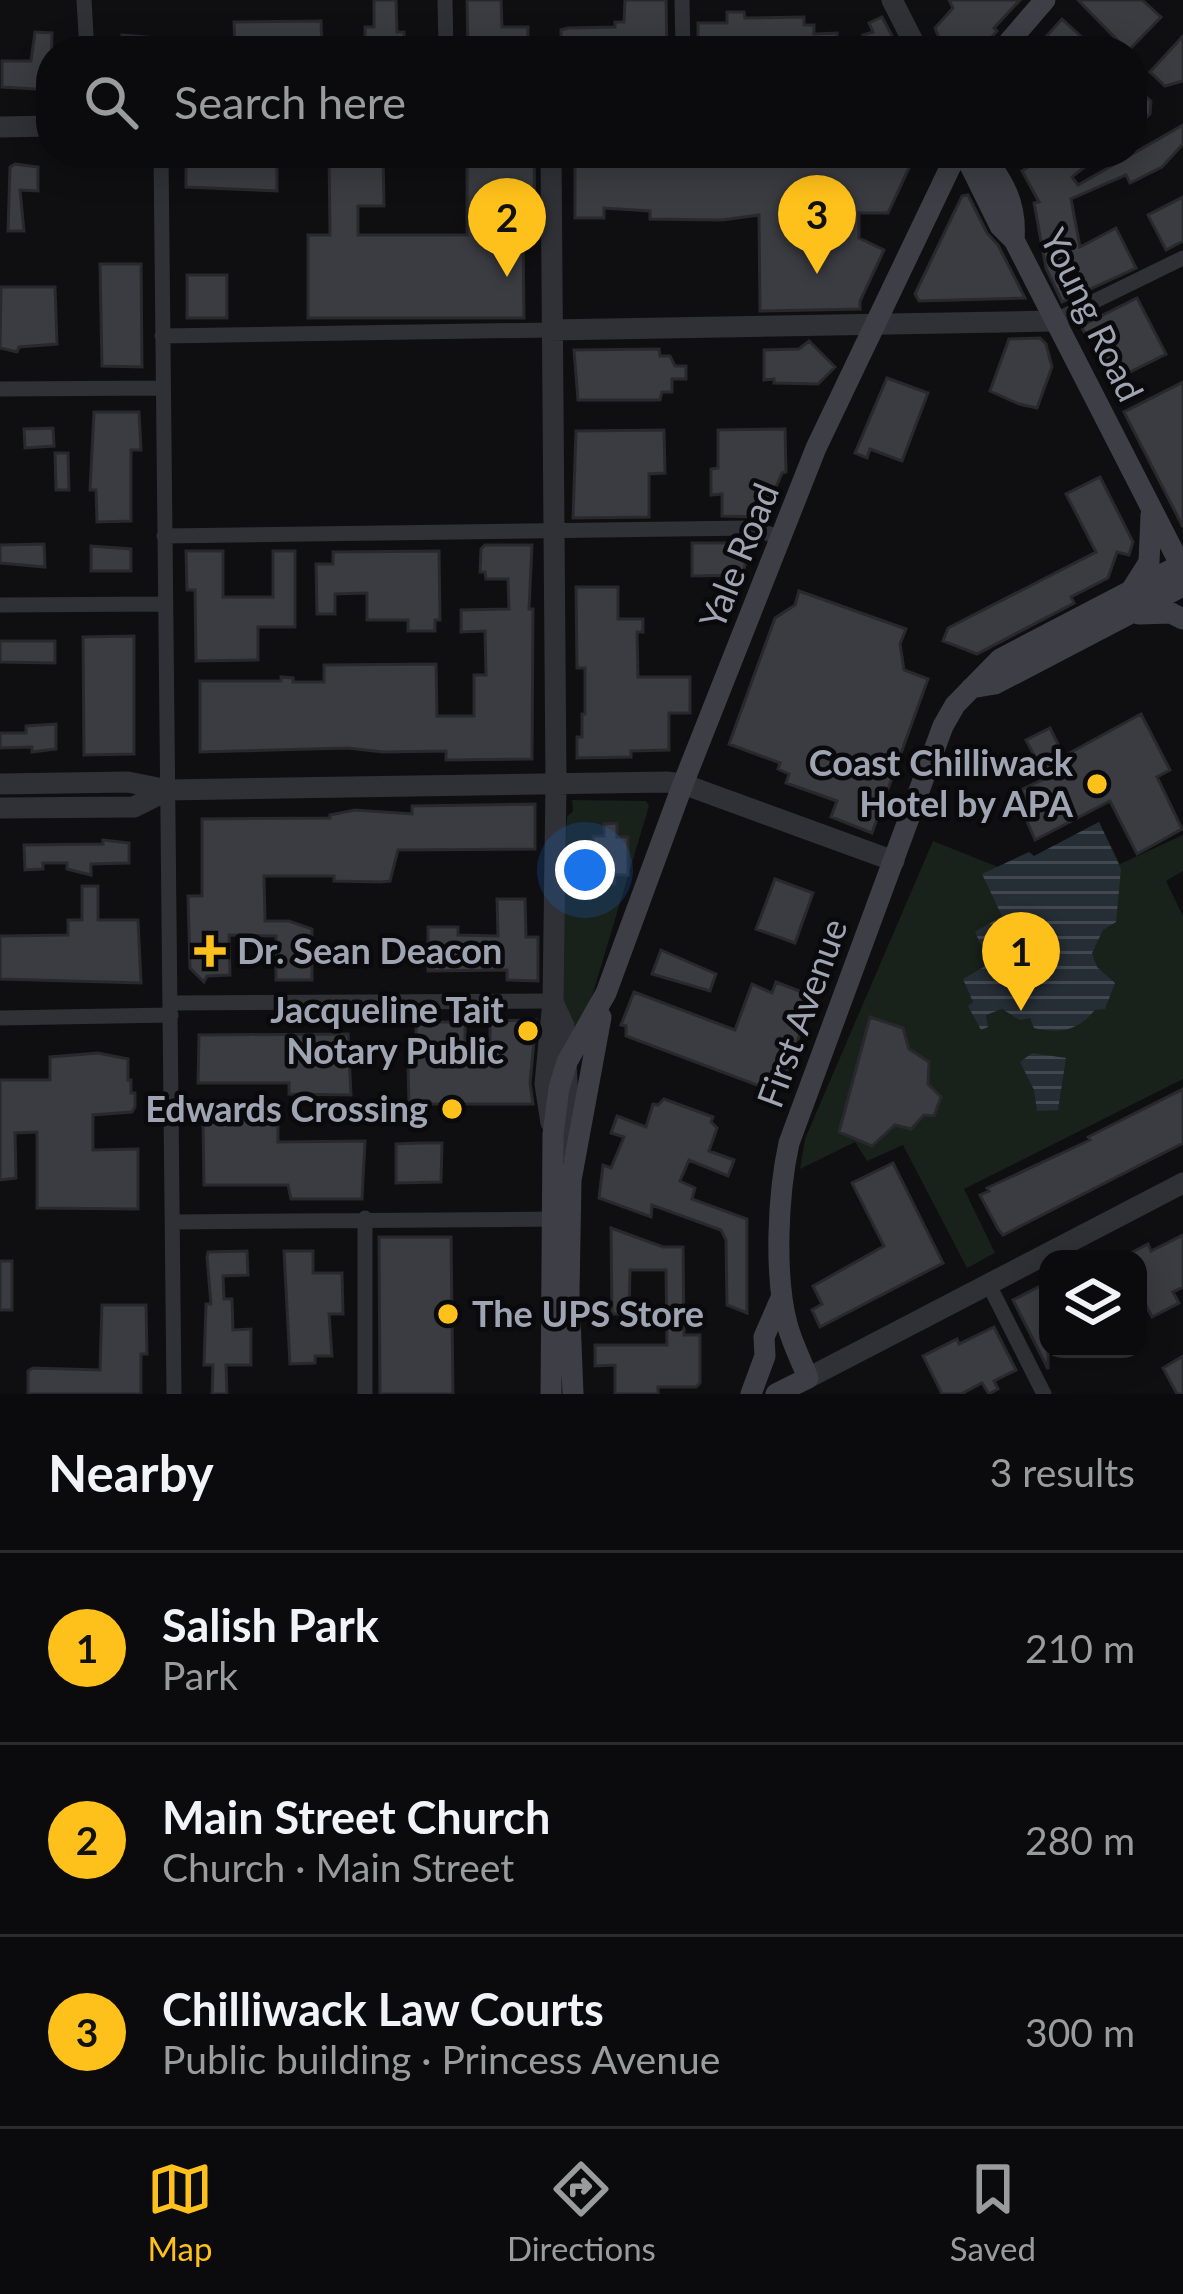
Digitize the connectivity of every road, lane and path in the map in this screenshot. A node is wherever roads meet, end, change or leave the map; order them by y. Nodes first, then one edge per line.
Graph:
1 (84, 0) edge
2 (445, 0) edge
3 (682, 0) edge
4 (892, 0) edge
5 (1045, 0) edge
6 (86, 36) edge
7 (446, 36) edge
8 (683, 36) edge
9 (910, 36) edge
10 (1015, 36) edge
11 (0, 127) edge
12 (36, 127) edge
13 (161, 168) edge
14 (551, 168) edge
15 (953, 168) edge
16 (969, 168) edge
17 (992, 168) edge
18 (1014, 241) junction
19 (1183, 258) edge
20 (1054, 321) junction
21 (875, 324) junction
22 (550, 329) junction
23 (162, 336) junction
24 (162, 388) junction
25 (0, 389) edge
26 (1151, 508) junction
27 (555, 530) junction
28 (164, 536) junction
29 (782, 538) junction
30 (1182, 572) edge
31 (1130, 593) junction
32 (165, 604) junction
33 (0, 605) edge
34 (1120, 617) junction
35 (1183, 619) edge
36 (971, 688) junction
37 (556, 783) junction
38 (0, 784) edge
39 (683, 784) junction
40 (168, 790) junction
41 (0, 808) edge
42 (894, 861) junction
43 (606, 993) junction
44 (553, 1001) junction
45 (170, 1009) junction
46 (0, 1018) edge
47 (567, 1062) junction
48 (554, 1134) junction
49 (572, 1180) junction
50 (1183, 1183) edge
51 (365, 1218) junction
52 (563, 1219) junction
53 (172, 1222) junction
54 (988, 1282) junction
55 (782, 1298) junction
56 (808, 1378) junction
57 (174, 1394) edge
58 (365, 1394) edge
59 (551, 1394) edge
60 (573, 1394) edge
61 (751, 1394) edge
62 (776, 1394) edge
63 (1044, 1394) edge

1 - 6 street
2 - 7 street
3 - 8 street
4 - 9 street
5 - 10 main road
11 - 12 street
13 - 23 street
14 - 22 street
15 - 21 main road, Yale Road
16 - 18 main road
17 - 18 main road, Young Road
18 - 20 main road, Young Road
19 - 20 street
20 - 21 street
20 - 26 main road, Young Road
21 - 22 street
21 - 29 main road, Yale Road
22 - 23 street
22 - 27 street
23 - 24 street
24 - 25 street
24 - 28 street
26 - 30 main road, Young Road
26 - 31 main road
27 - 28 street
27 - 29 street
27 - 37 street
28 - 32 street
29 - 39 main road, Yale Road
30 - 31 main road, First Avenue
30 - 34 main road
31 - 36 main road, First Avenue
32 - 33 street
32 - 40 street
34 - 35 main road
34 - 36 main road
36 - 42 main road, First Avenue
37 - 39 street
37 - 40 street
37 - 44 street
38 - 40 street
39 - 42 street
39 - 43 main road, Yale Road
40 - 41 street
40 - 45 street
42 - 55 main road, First Avenue
43 - 47 main road, Yale Road
43 - 49 main road, Yale Road
44 - 45 street
44 - 47 street
44 - 48 street
45 - 46 street
45 - 53 street
47 - 48 main road, Yale Road
47 - 49 street
48 - 52 main road, Yale Road
49 - 52 main road, Yale Road
50 - 54 street
51 - 52 street
51 - 53 street
51 - 58 street
52 - 59 main road, Yale Road
52 - 60 main road, Yale Road
53 - 57 street
54 - 56 street
54 - 63 street
55 - 56 main road, First Avenue
55 - 61 main road
56 - 62 main road

